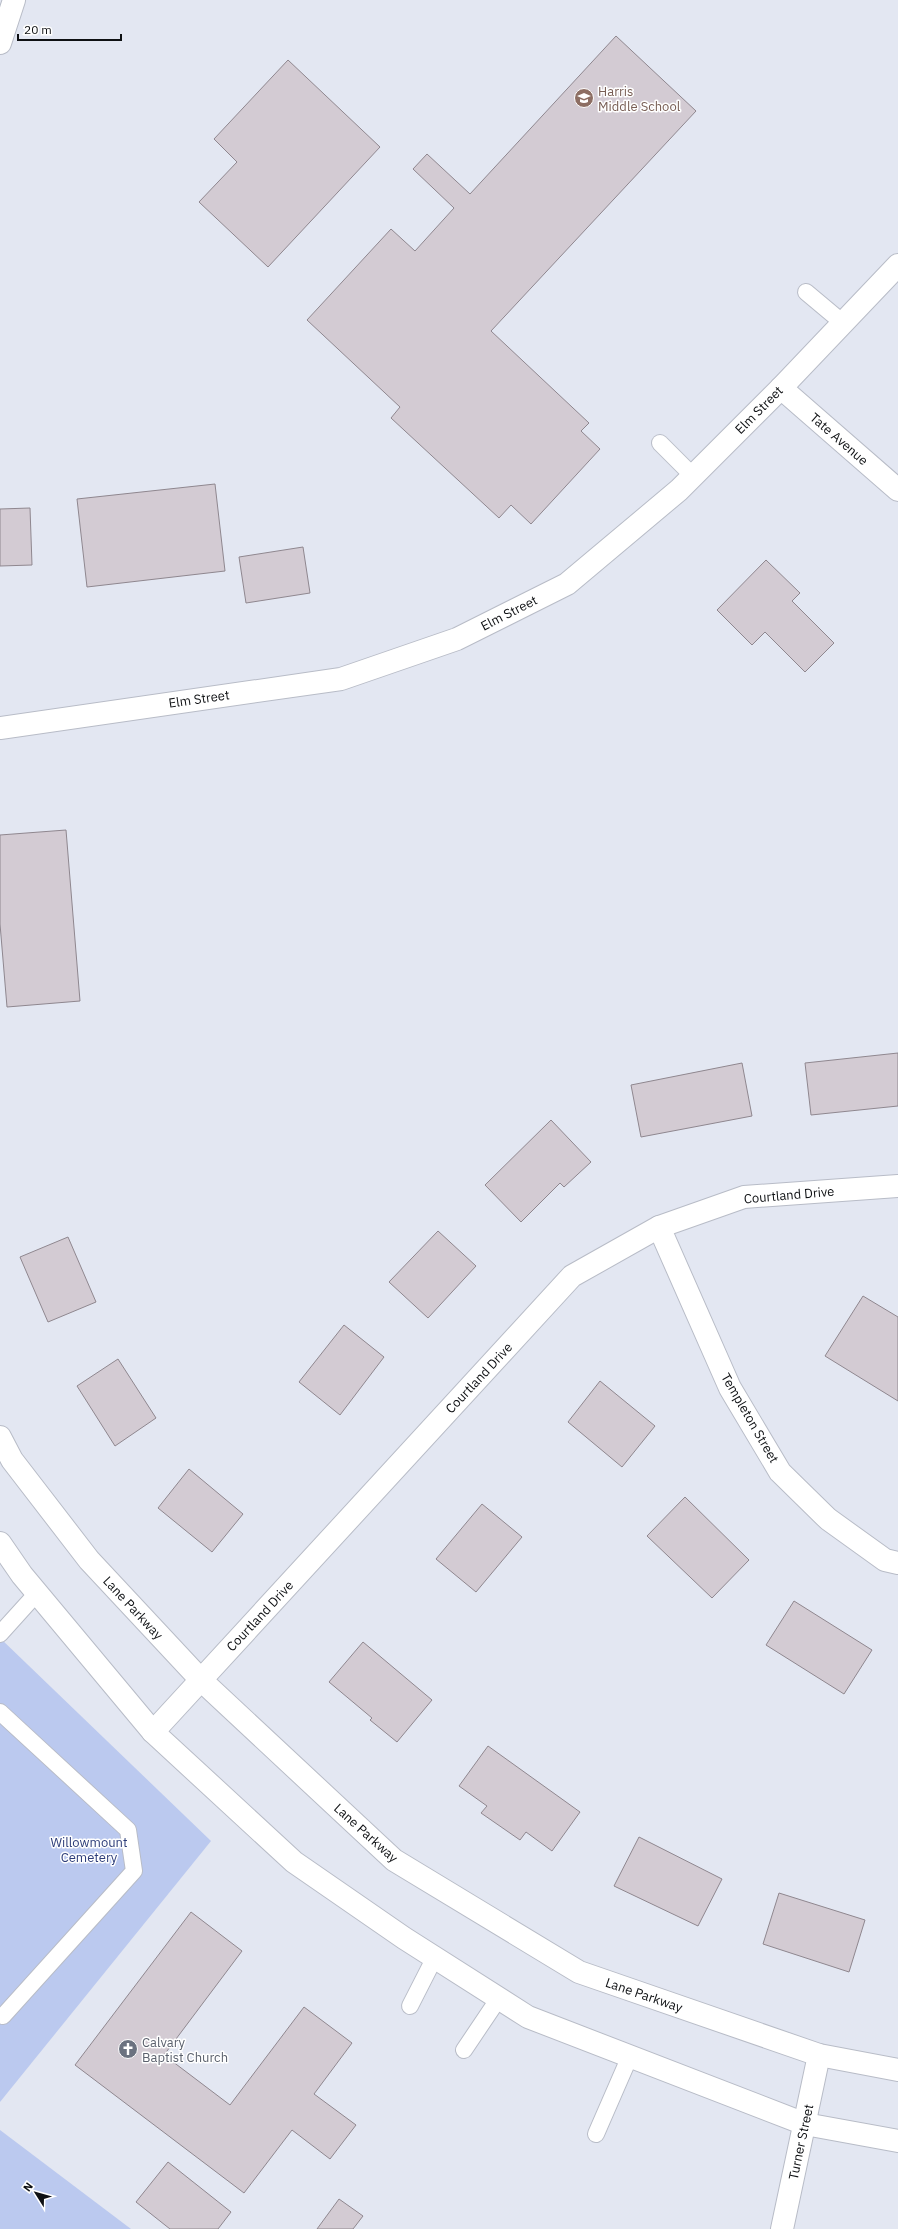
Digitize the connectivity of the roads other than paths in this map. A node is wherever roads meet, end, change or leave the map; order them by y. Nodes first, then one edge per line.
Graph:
1 (14, 0) edge
2 (0, 43) edge
3 (898, 265) edge
4 (806, 292) dead end
5 (843, 323) junction
6 (781, 388) junction
7 (660, 443) dead end
8 (693, 476) junction
9 (898, 490) edge
10 (0, 728) edge
11 (898, 1186) edge
12 (660, 1227) junction
13 (0, 1437) edge
14 (0, 1543) edge
15 (898, 1563) edge
16 (37, 1593) junction
17 (0, 1634) edge
18 (201, 1680) junction
19 (0, 1712) edge
20 (153, 1732) junction
21 (435, 1957) junction
22 (499, 1998) junction
23 (410, 2006) dead end
24 (1, 2019) edge
25 (464, 2050) dead end
26 (819, 2055) junction
27 (630, 2056) junction
28 (898, 2070) edge
29 (805, 2124) junction
30 (596, 2134) dead end
31 (898, 2141) edge
32 (782, 2229) edge

1 - 2 main road
3 - 5 main road, Elm Street
4 - 5 lane
5 - 6 main road, Elm Street
6 - 8 main road, Elm Street
6 - 9 main road, Tate Avenue
7 - 8 lane
8 - 10 main road, Elm Street
11 - 12 main road, Courtland Drive
12 - 15 main road, Templeton Street
12 - 18 main road, Courtland Drive
13 - 18 main road, Lane Parkway
14 - 16 main road
16 - 17 lane
16 - 20 main road
18 - 20 main road, Courtland Drive
18 - 26 main road, Lane Parkway
19 - 24 lane
20 - 21 main road
21 - 22 main road
21 - 23 lane
22 - 25 lane
22 - 27 main road
26 - 28 main road, Lane Parkway
26 - 29 main road, Turner Street
27 - 29 main road
27 - 30 lane
29 - 31 main road
29 - 32 main road, Turner Street

